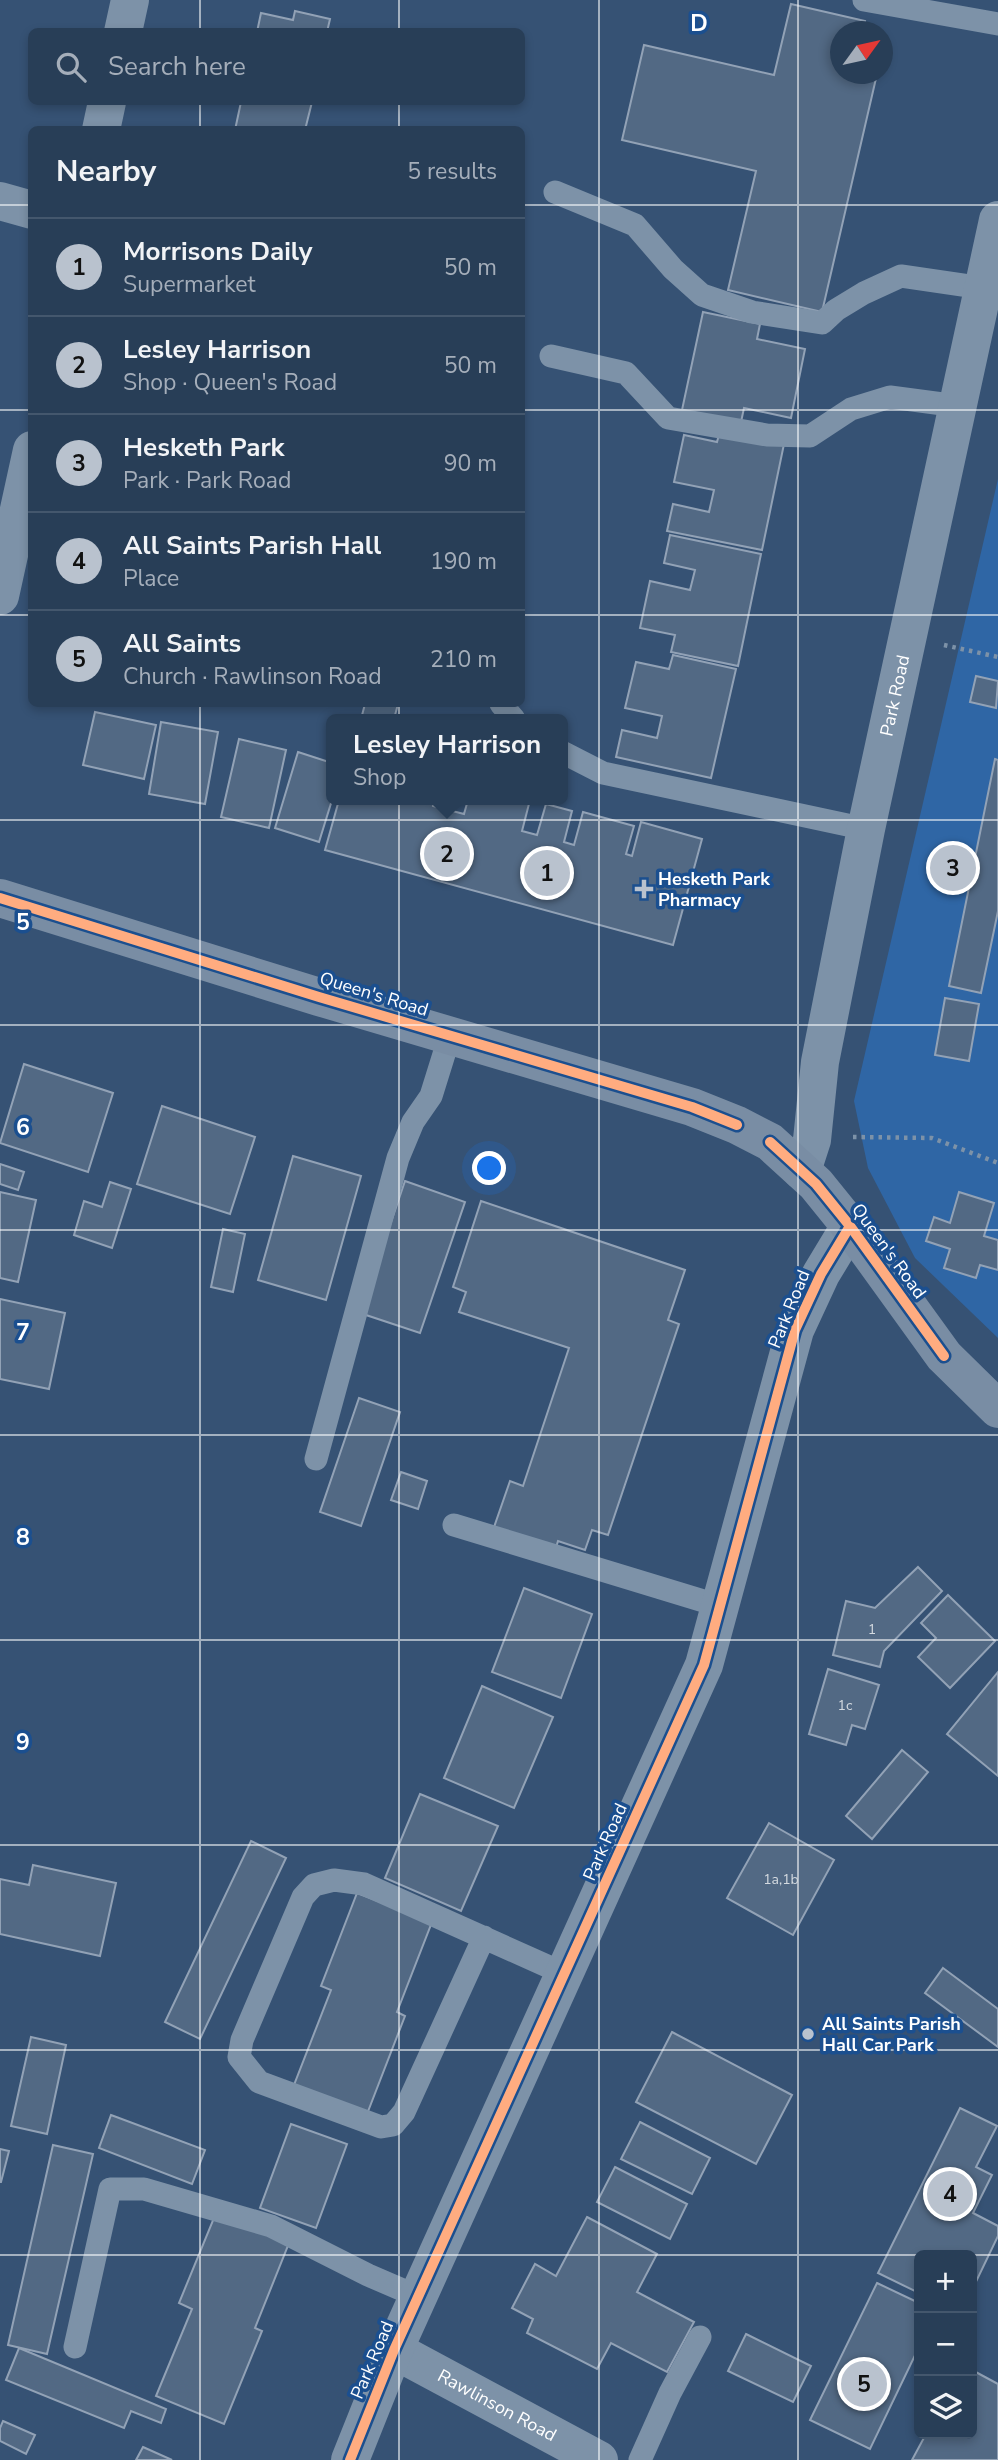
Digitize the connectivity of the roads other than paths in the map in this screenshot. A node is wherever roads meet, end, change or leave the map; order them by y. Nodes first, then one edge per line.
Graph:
1 (130, 0) edge
2 (864, 0) edge
3 (998, 24) edge
4 (124, 28) edge
5 (106, 105) edge
6 (102, 126) edge
7 (555, 192) dead end
8 (0, 201) edge
9 (28, 209) edge
10 (998, 220) edge
11 (983, 288) junction
12 (551, 356) dead end
13 (958, 406) junction
14 (28, 468) edge
15 (0, 596) edge
16 (568, 755) edge
17 (866, 829) junction
18 (0, 898) edge
19 (450, 1035) junction
20 (807, 1156) junction
21 (850, 1226) junction
22 (998, 1409) edge
23 (316, 1459) dead end
24 (454, 1525) dead end
25 (720, 1606) junction
26 (484, 1937) junction
27 (565, 1974) junction
28 (419, 2297) junction
29 (700, 2337) dead end
30 (75, 2347) dead end
31 (394, 2350) junction
32 (350, 2460) edge
33 (599, 2460) edge
34 (640, 2460) edge

1 - 4 street
2 - 3 lane
5 - 6 street
7 - 11 lane
8 - 9 street
10 - 11 street, Park Road
11 - 13 street, Park Road
12 - 13 lane
13 - 17 street, Park Road
14 - 15 street
16 - 17 lane
17 - 20 street, Park Road
18 - 19 main road, Queen's Road
19 - 20 main road, Queen's Road
19 - 23 lane
20 - 21 main road, Queen's Road
21 - 22 main road, Queen's Road
21 - 25 street, Park Road
24 - 25 lane
25 - 27 street, Park Road
26 - 26 lane
26 - 27 lane
27 - 28 street, Park Road
28 - 30 lane
28 - 31 street, Park Road
29 - 34 lane
31 - 32 street, Park Road
31 - 33 street, Rawlinson Road

